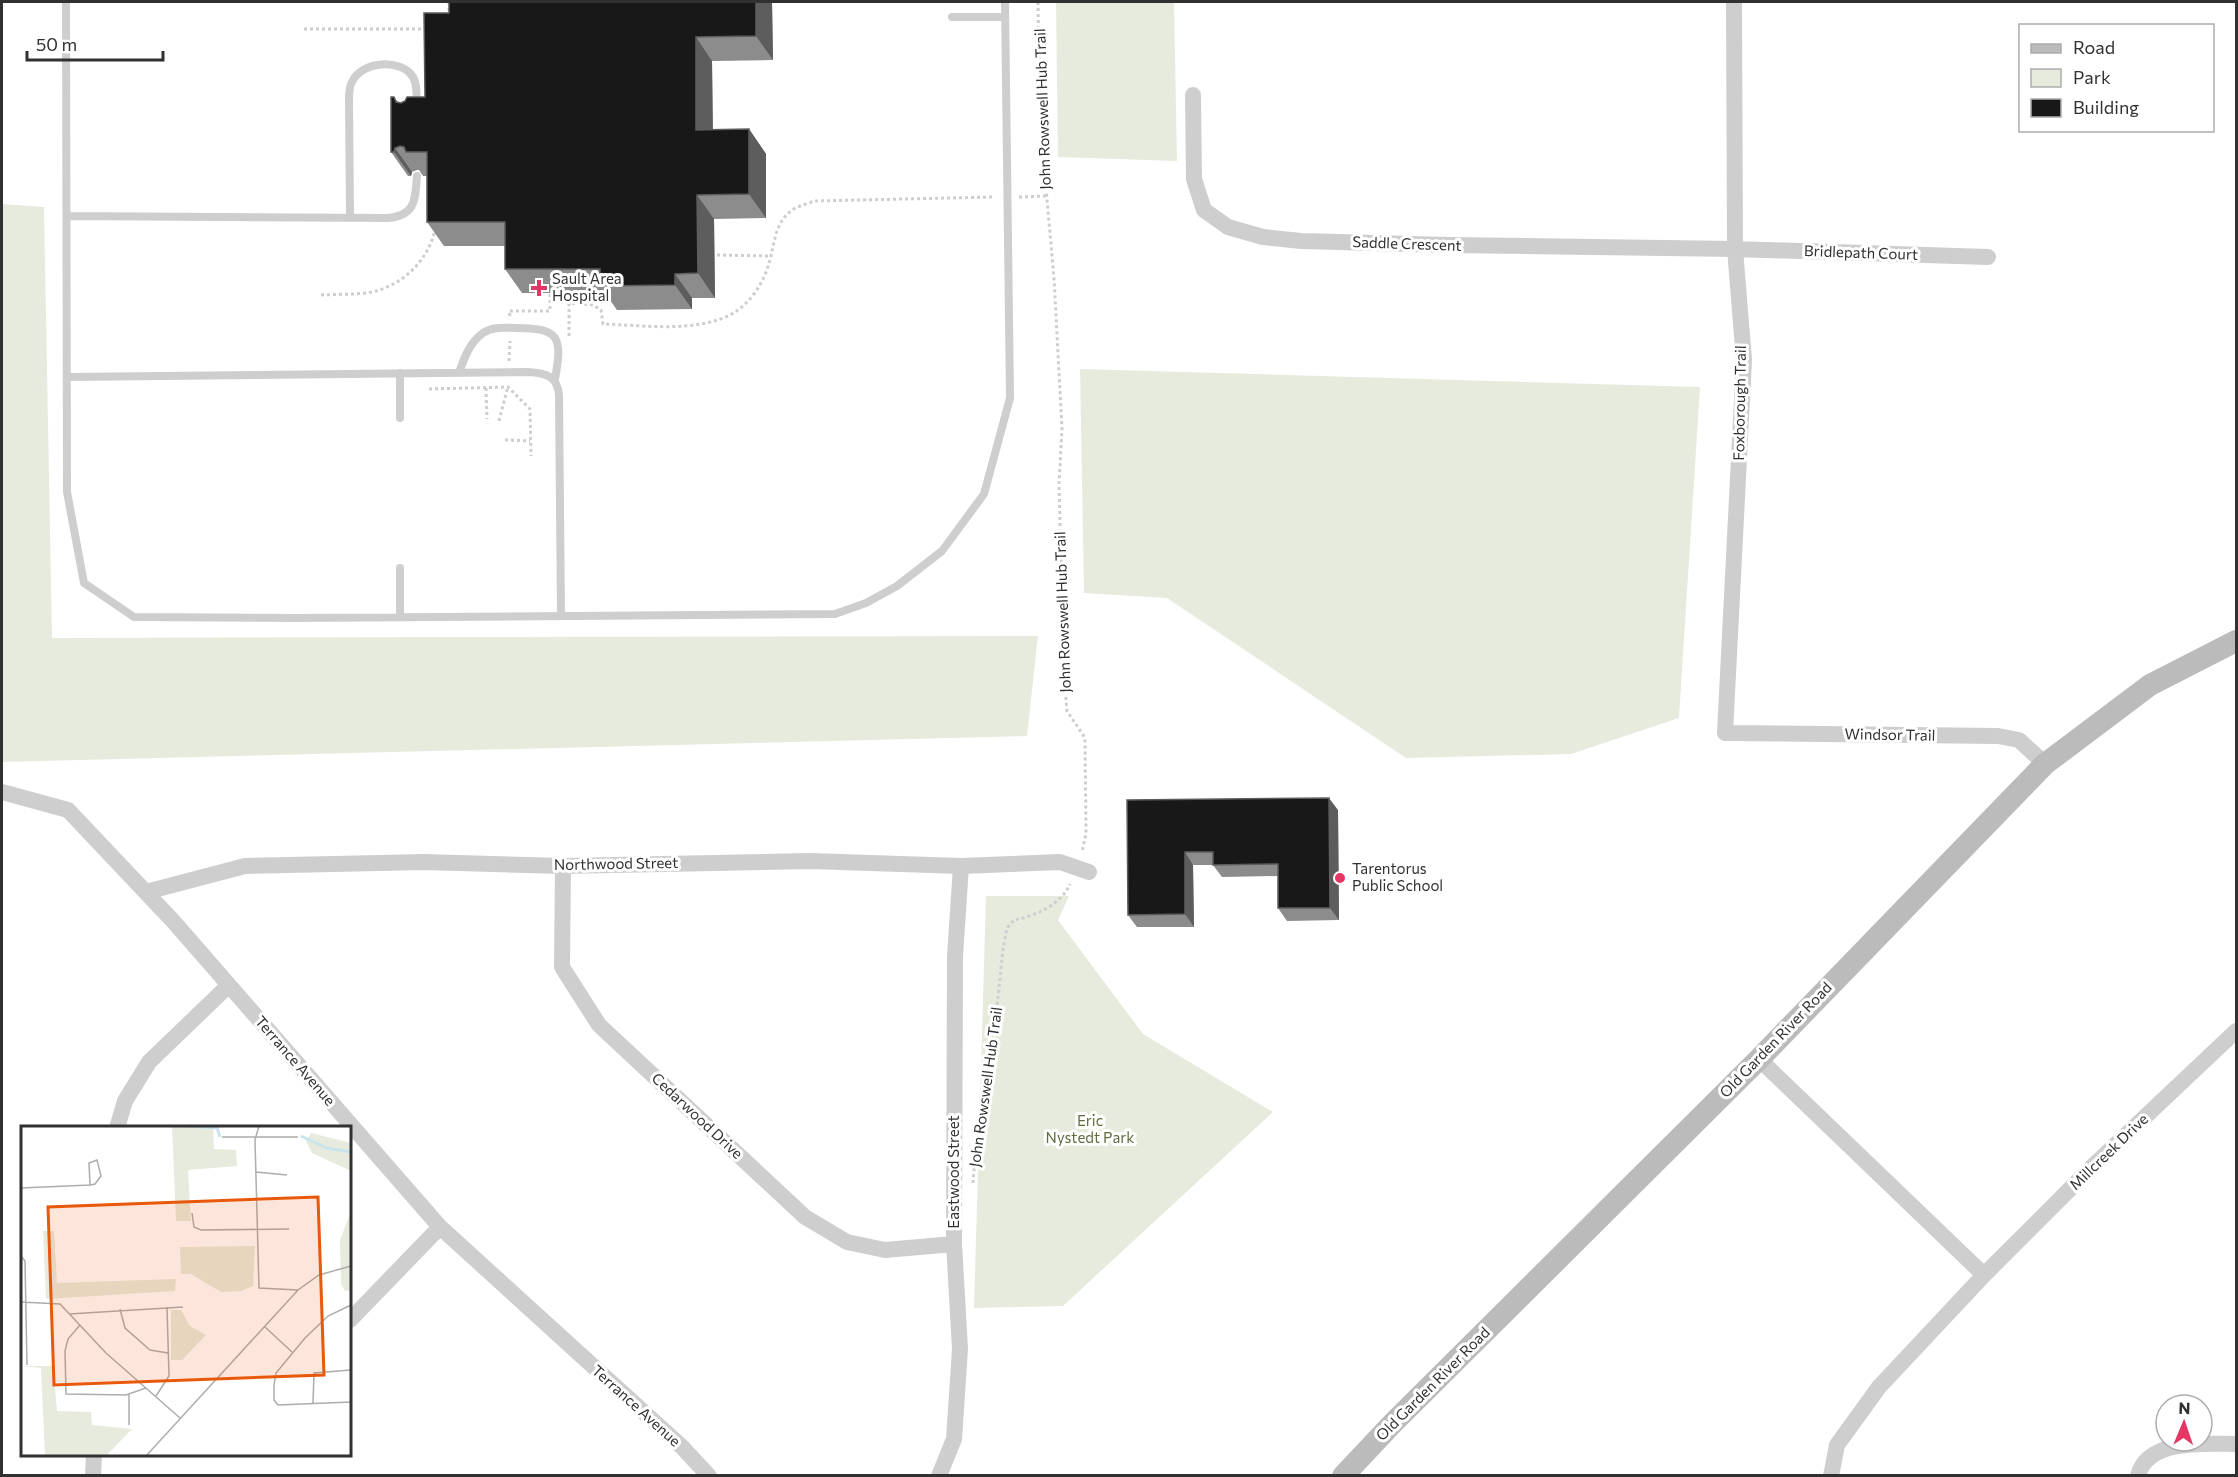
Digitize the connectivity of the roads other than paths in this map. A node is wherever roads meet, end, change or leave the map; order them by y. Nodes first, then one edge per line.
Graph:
1 (66, 2) edge
2 (1005, 2) edge
3 (1734, 2) edge
4 (952, 17) dead end
5 (1005, 17) junction
6 (1193, 94) dead end
7 (417, 121) edge
8 (417, 176) edge
9 (67, 216) junction
10 (350, 218) junction
11 (1735, 249) junction
12 (1988, 257) dead end
13 (400, 373) junction
14 (459, 373) junction
15 (67, 377) junction
16 (555, 379) junction
17 (400, 418) dead end
18 (400, 568) dead end
19 (561, 616) junction
20 (400, 617) junction
21 (2236, 641) edge
22 (1725, 733) joint
23 (2045, 764) junction
24 (2, 792) edge
25 (563, 866) junction
26 (961, 866) junction
27 (1083, 870) road end
28 (146, 892) junction
29 (229, 986) junction
30 (2236, 1031) edge
31 (1759, 1059) junction
32 (118, 1126) edge
33 (440, 1227) junction
34 (954, 1244) junction
35 (1984, 1275) junction
36 (351, 1319) edge
37 (2236, 1444) edge
38 (94, 1456) edge
39 (93, 1476) edge
40 (710, 1476) edge
41 (939, 1476) edge
42 (1343, 1476) edge
43 (1831, 1476) edge
44 (2138, 1476) edge

1 - 9 lane
2 - 5 lane
3 - 11 street, Foxborough Trail
4 - 5 lane
5 - 19 lane
6 - 11 street, Saddle Crescent
7 - 10 lane
8 - 10 lane
9 - 10 lane
9 - 15 lane
11 - 12 street, Bridlepath Court
11 - 22 street, Foxborough Trail
13 - 14 lane
13 - 15 lane
13 - 17 lane
14 - 16 lane
14 - 16 lane
15 - 20 lane
16 - 19 lane
18 - 20 lane
19 - 20 lane
21 - 23 main road, Old Garden River Road
22 - 23 street, Windsor Trail
23 - 31 main road, Old Garden River Road
24 - 28 street, Terrance Avenue
25 - 26 street, Northwood Street
25 - 28 street, Northwood Street
25 - 34 street, Cedarwood Drive
26 - 27 street, Northwood Street
26 - 34 street, Eastwood Street
28 - 29 street, Terrance Avenue
29 - 32 street
29 - 33 street, Terrance Avenue
30 - 35 street, Millcreek Drive
31 - 35 street
31 - 42 main road, Old Garden River Road
33 - 36 street
33 - 40 street, Terrance Avenue
34 - 41 street, Eastwood Street
35 - 43 street, Millcreek Drive
37 - 44 street
38 - 39 street

